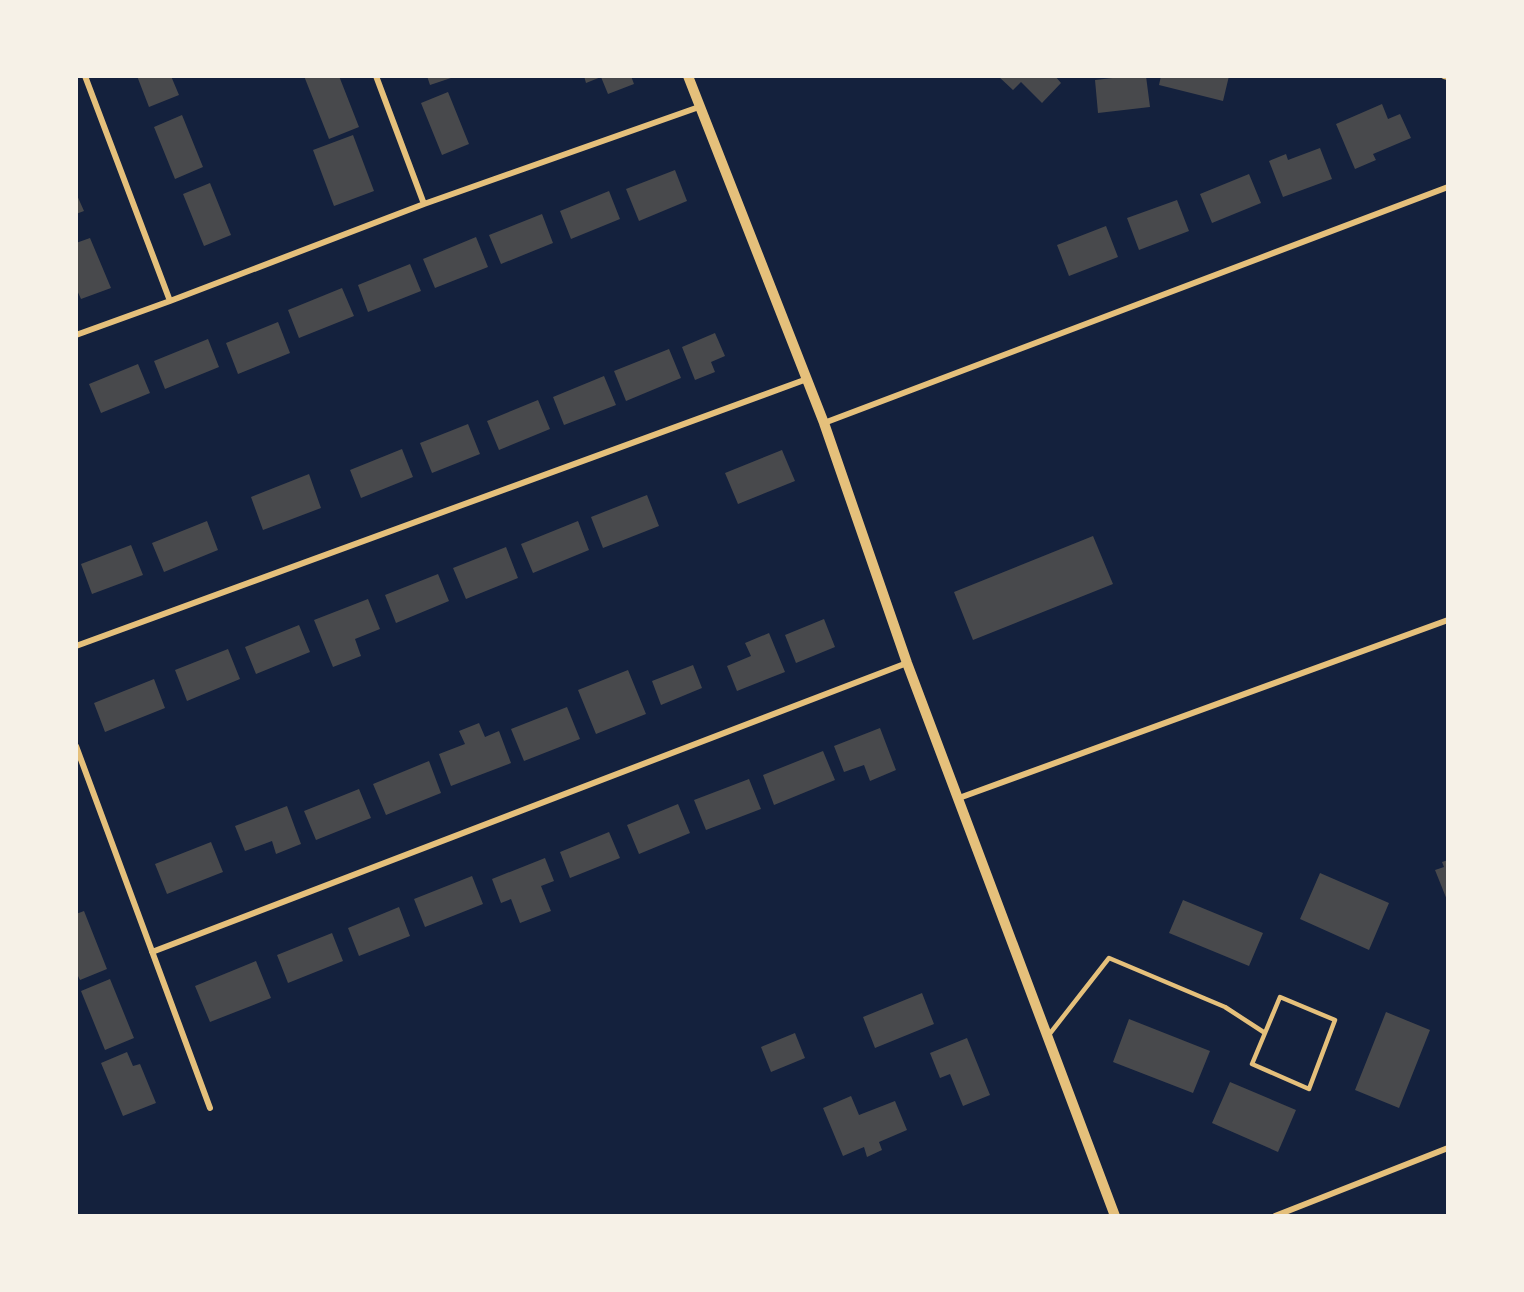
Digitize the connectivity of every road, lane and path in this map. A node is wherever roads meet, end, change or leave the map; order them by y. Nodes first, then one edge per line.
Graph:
1 (85, 76) edge
2 (376, 76) edge
3 (688, 76) edge
4 (699, 106) junction
5 (1448, 187) edge
6 (424, 204) junction
7 (171, 301) junction
8 (76, 335) edge
9 (807, 379) junction
10 (824, 423) junction
11 (1448, 620) edge
12 (76, 646) edge
13 (907, 663) junction
14 (76, 746) edge
15 (959, 798) junction
16 (152, 952) junction
17 (1265, 1033) junction
18 (1048, 1036) junction
19 (210, 1108) dead end
20 (1448, 1148) edge
21 (1115, 1215) edge
22 (1275, 1215) edge

1 - 7 street
2 - 6 street
3 - 4 street
4 - 6 street
4 - 9 street
5 - 10 street
6 - 7 street
7 - 8 street
9 - 10 street
9 - 12 street
10 - 13 street
11 - 15 street
13 - 15 street
13 - 16 street
14 - 16 street
15 - 18 street
16 - 19 street
17 - 17 lane
17 - 18 lane
18 - 21 street
20 - 22 street

